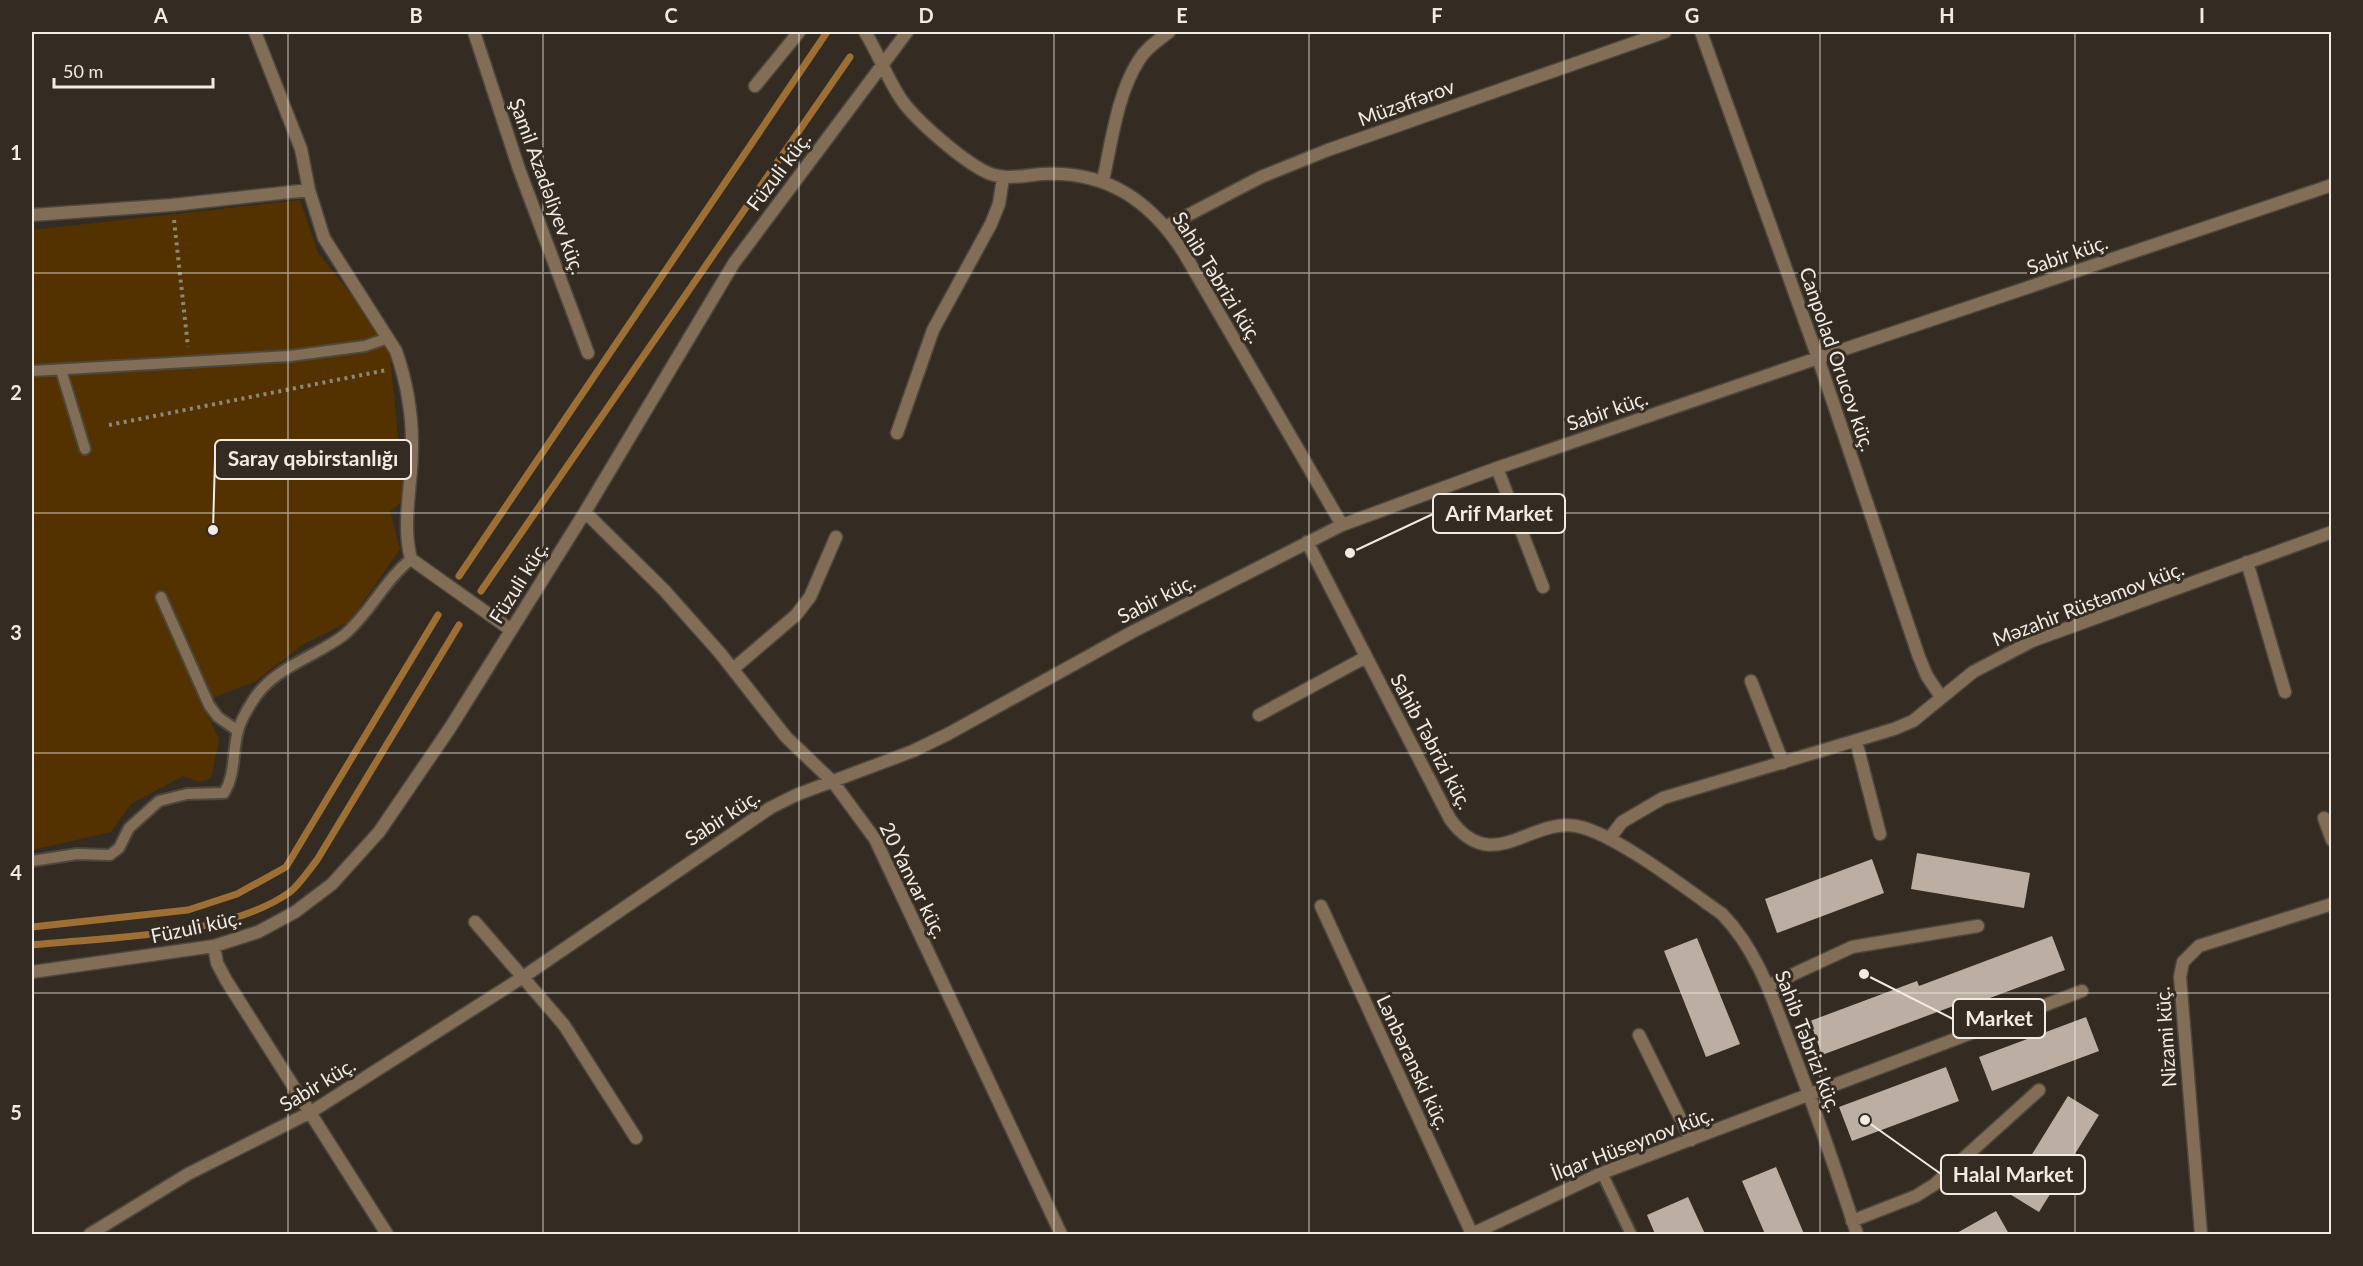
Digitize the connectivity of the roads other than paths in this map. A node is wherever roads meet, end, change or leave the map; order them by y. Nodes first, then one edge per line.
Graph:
1 (255, 32) edge
2 (474, 32) edge
3 (800, 32) edge
4 (865, 32) edge
5 (907, 32) edge
6 (1169, 32) edge
7 (1665, 32) edge
8 (1701, 32) edge
9 (883, 63) junction
10 (755, 86) dead end
11 (1003, 178) junction
12 (1103, 180) junction
13 (2331, 185) edge
14 (309, 190) junction
15 (32, 215) edge
16 (1167, 226) junction
17 (388, 338) junction
18 (588, 353) dead end
19 (1818, 358) junction
20 (61, 370) junction
21 (32, 371) edge
22 (897, 433) dead end
23 (85, 449) dead end
24 (1497, 468) junction
25 (585, 512) junction
26 (1342, 525) junction
27 (2331, 532) edge
28 (836, 537) dead end
29 (1307, 542) junction
30 (411, 559) junction
31 (2247, 562) junction
32 (1543, 587) dead end
33 (161, 597) dead end
34 (511, 630) junction
35 (1366, 657) junction
36 (733, 669) junction
37 (1751, 681) dead end
38 (2285, 692) dead end
39 (1941, 696) junction
40 (1259, 715) dead end
41 (238, 731) junction
42 (1856, 741) junction
43 (1783, 763) junction
44 (833, 782) junction
45 (2324, 818) dead end
46 (1880, 834) dead end
47 (1608, 839) junction
48 (2331, 840) edge
49 (32, 861) edge
50 (2331, 904) edge
51 (1321, 906) dead end
52 (475, 922) dead end
53 (1978, 926) dead end
54 (214, 946) junction
55 (32, 972) edge
56 (523, 977) junction
57 (1768, 986) junction
58 (2082, 990) dead end
59 (1640, 1035) dead end
60 (2039, 1090) dead end
61 (1810, 1096) junction
62 (311, 1112) junction
63 (636, 1138) dead end
64 (1691, 1140) junction
65 (1602, 1173) junction
66 (1852, 1221) junction
67 (90, 1234) edge
68 (387, 1234) edge
69 (1061, 1234) edge
70 (1472, 1234) edge
71 (1631, 1234) edge
72 (1857, 1234) edge
73 (2200, 1234) edge

1 - 14 street
2 - 18 street, Şamil Azadəliyev küç.
3 - 10 street
4 - 9 street, Sahib Təbrizi küç.
5 - 9 street, Füzuli küç.
6 - 12 street
7 - 16 street, Müzəffərov
8 - 19 street, Canpolad Orucov küç.
9 - 11 street, Sahib Təbrizi küç.
9 - 25 street, Füzuli küç.
11 - 12 street, Sahib Təbrizi küç.
11 - 22 street
12 - 16 street, Sahib Təbrizi küç.
13 - 19 street, Sabir küç.
14 - 15 street
14 - 17 street
16 - 26 street, Sahib Təbrizi küç.
17 - 20 lane
17 - 30 street
19 - 24 street, Sabir küç.
19 - 39 street, Canpolad Orucov küç.
20 - 21 lane
20 - 23 lane
24 - 26 street, Sabir küç.
24 - 32 street
25 - 34 street, Füzuli küç.
25 - 36 street, 20 Yanvar küç.
26 - 29 street, Sabir küç.
27 - 31 street, Məzahir Rüstəmov küç.
28 - 36 street
29 - 35 street, Sahib Təbrizi küç.
29 - 44 street, Sabir küç.
30 - 34 street
30 - 41 lane
31 - 38 street
31 - 39 street, Məzahir Rüstəmov küç.
33 - 41 lane
34 - 54 street, Füzuli küç.
35 - 40 street
35 - 47 street, Sahib Təbrizi küç.
36 - 44 street, 20 Yanvar küç.
37 - 43 street
39 - 42 street, Məzahir Rüstəmov küç.
41 - 49 lane
42 - 43 street, Məzahir Rüstəmov küç.
42 - 46 street
43 - 47 street, Məzahir Rüstəmov küç.
44 - 56 street, Sabir küç.
44 - 69 street, 20 Yanvar küç.
45 - 48 street
47 - 57 street, Sahib Təbrizi küç.
50 - 73 street, Nizami küç.
51 - 70 street, Lənbəranski küç.
52 - 56 street
53 - 57 street
54 - 55 street, Füzuli küç.
54 - 62 street
56 - 62 street, Sabir küç.
56 - 63 street
57 - 61 street, Sahib Təbrizi küç.
58 - 61 street, İlqar Hüseynov küç.
59 - 64 street
60 - 66 street
61 - 64 street, İlqar Hüseynov küç.
61 - 66 street, Sahib Təbrizi küç.
62 - 67 street, Sabir küç.
62 - 68 street
64 - 65 street, İlqar Hüseynov küç.
65 - 70 street, İlqar Hüseynov küç.
65 - 71 lane
66 - 72 street, Sahib Təbrizi küç.

